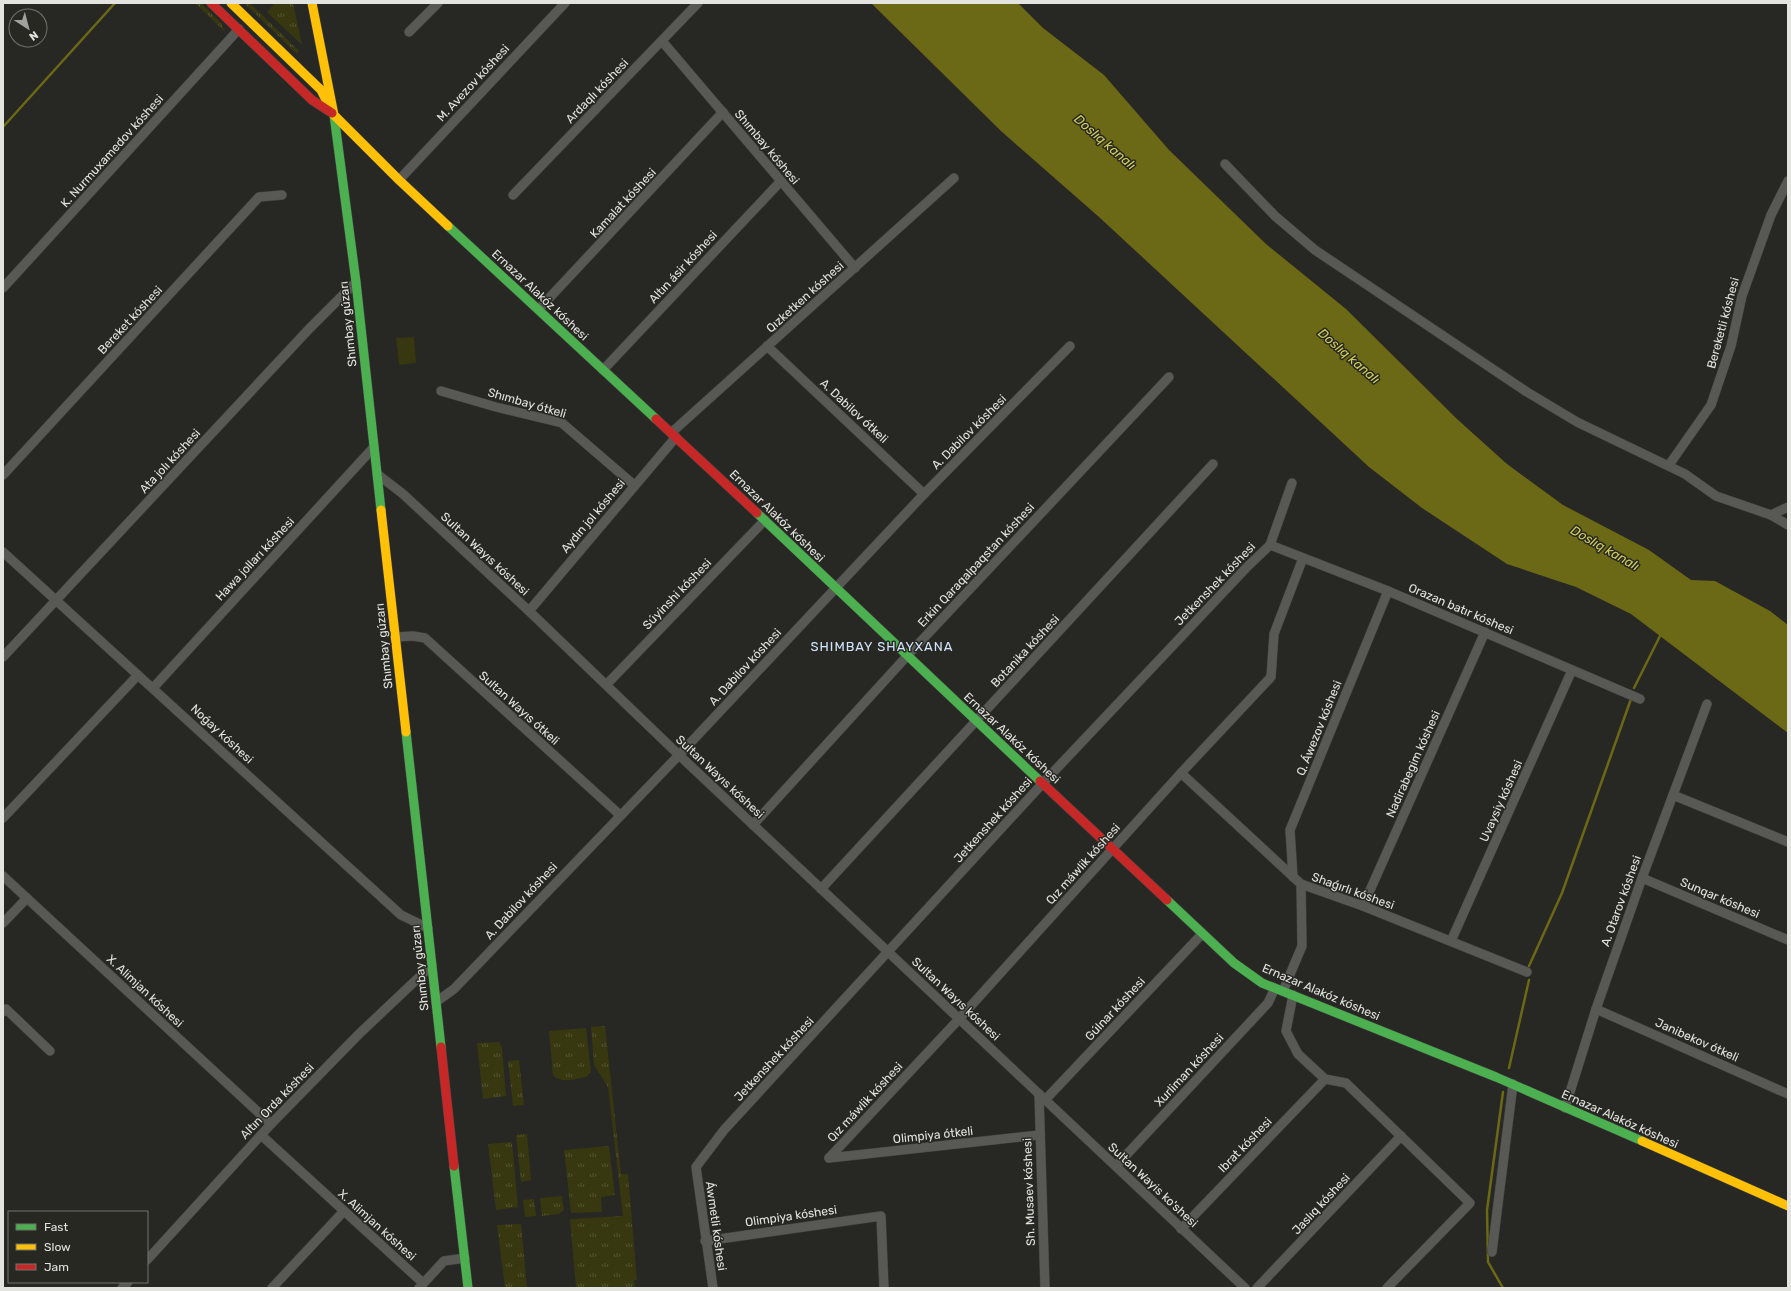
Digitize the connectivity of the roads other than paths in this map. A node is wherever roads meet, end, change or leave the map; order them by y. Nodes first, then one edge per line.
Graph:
1 (211, 3) edge
2 (231, 3) edge
3 (312, 3) edge
4 (438, 3) edge
5 (565, 3) edge
6 (698, 3) edge
7 (239, 29) junction
8 (409, 32) dead end
9 (662, 41) junction
10 (722, 112) junction
11 (334, 115) junction
12 (1225, 164) dead end
13 (954, 178) dead end
14 (399, 180) junction
15 (1788, 181) edge
16 (780, 182) junction
17 (282, 195) dead end
18 (513, 195) dead end
19 (855, 268) junction
20 (356, 282) junction
21 (3, 288) edge
22 (539, 309) junction
23 (767, 346) junction
24 (1070, 346) dead end
25 (603, 370) junction
26 (1169, 377) dead end
27 (441, 391) dead end
28 (674, 435) junction
29 (374, 447) junction
30 (1213, 464) dead end
31 (1669, 465) junction
32 (377, 474) junction
33 (3, 475) edge
34 (1292, 483) dead end
35 (634, 485) junction
36 (924, 494) junction
37 (1788, 507) edge
38 (1771, 515) junction
39 (765, 520) junction
40 (1788, 525) edge
41 (1270, 544) junction
42 (3, 552) edge
43 (1303, 558) junction
44 (835, 588) junction
45 (1388, 591) junction
46 (56, 600) junction
47 (529, 611) junction
48 (1485, 632) junction
49 (395, 637) junction
50 (907, 656) junction
51 (3, 658) edge
52 (1572, 670) junction
53 (138, 675) junction
54 (607, 684) junction
55 (153, 688) junction
56 (1640, 699) dead end
57 (1707, 704) dead end
58 (976, 721) junction
59 (679, 755) junction
60 (1181, 773) junction
61 (1043, 783) junction
62 (1673, 794) junction
63 (620, 815) junction
64 (3, 818) edge
65 (753, 825) junction
66 (1788, 842) edge
67 (1113, 849) junction
68 (3, 876) edge
69 (1293, 877) junction
70 (1642, 878) junction
71 (1301, 884) junction
72 (821, 889) junction
73 (27, 898) junction
74 (1363, 906) junction
75 (3, 923) edge
76 (428, 928) junction
77 (1202, 934) junction
78 (1788, 940) edge
79 (1451, 941) junction
80 (888, 953) junction
81 (432, 965) junction
82 (1527, 972) dead end
83 (1279, 989) junction
84 (1293, 995) junction
85 (436, 1002) junction
86 (1596, 1009) junction
87 (3, 1012) edge
88 (959, 1019) junction
89 (50, 1051) dead end
90 (1326, 1079) junction
91 (1513, 1084) junction
92 (1788, 1094) edge
93 (1042, 1097) junction
94 (1565, 1108) junction
95 (271, 1124) junction
96 (261, 1134) junction
97 (1039, 1135) junction
98 (1401, 1136) junction
99 (829, 1158) joint
100 (1116, 1166) junction
101 (696, 1167) joint
102 (1788, 1206) edge
103 (344, 1211) junction
104 (1181, 1228) junction
105 (705, 1241) junction
106 (1492, 1252) dead end
107 (465, 1258) junction
108 (148, 1259) edge
109 (421, 1286) edge
110 (272, 1288) edge
111 (468, 1288) edge
112 (712, 1288) edge
113 (884, 1288) edge
114 (1045, 1288) edge
115 (1244, 1288) edge
116 (1257, 1288) edge
117 (1387, 1288) edge

1 - 7 main road, Ernazar Alakóz kóshesi
2 - 11 main road, Ernazar Alakóz kóshesi
3 - 11 main road, Shımbay gúzarı
4 - 8 street
5 - 14 street, M. Avezov kóshesi
6 - 9 street, Ardaqlı kóshesi
7 - 11 main road, Ernazar Alakóz kóshesi
7 - 21 street, K. Nurmuxamedov kóshesi
9 - 10 street, Shımbay kóshesi
9 - 18 street, Ardaqlı kóshesi
10 - 16 street, Shımbay kóshesi
10 - 22 street, Kamalat kóshesi
11 - 14 main road, Ernazar Alakóz kóshesi
11 - 20 main road, Shımbay gúzarı
12 - 31 street
13 - 19 street, Qızketken kóshesi
14 - 22 main road, Ernazar Alakóz kóshesi
15 - 31 street, Bereketli kóshesi
16 - 19 street, Shımbay kóshesi
16 - 25 street, Altın ásir kóshesi
17 - 33 street, Bereket kóshesi
19 - 23 street, Qızketken kóshesi
20 - 29 main road, Shımbay gúzarı
20 - 46 street, Ata jolı kóshesi
22 - 25 main road, Ernazar Alakóz kóshesi
23 - 28 street, Qızketken kóshesi
23 - 36 street, A. Dabilov ótkeli
24 - 36 street, A. Dabilov kóshesi
25 - 28 main road, Ernazar Alakóz kóshesi
26 - 50 street, Erkin Qaraqalpaqstan kóshesi
27 - 35 street, Shımbay ótkeli
28 - 35 street, Aydın jol kóshesi
28 - 39 main road, Ernazar Alakóz kóshesi
29 - 32 main road, Shımbay gúzarı
29 - 55 street, Hawa jolları kóshesi
30 - 58 street, Botanika kóshesi
31 - 38 street
32 - 47 street, Sultan Wayıs kóshesi
32 - 49 main road, Shımbay gúzarı
34 - 41 street, Jetkenshek kóshesi
35 - 47 street, Aydın jol kóshesi
36 - 44 street, A. Dabilov kóshesi
37 - 38 street
38 - 40 street
39 - 44 main road, Ernazar Alakóz kóshesi
39 - 54 street, Súyinshi kóshesi
41 - 43 street, Orazan batır kóshesi
41 - 61 street, Jetkenshek kóshesi
42 - 46 street, Noǵay kóshesi
43 - 45 street, Orazan batır kóshesi
43 - 60 street, Qız máwlik kóshesi
44 - 50 main road, Ernazar Alakóz kóshesi
44 - 59 street, A. Dabilov kóshesi
45 - 48 street, Orazan batır kóshesi
45 - 69 street, Q. Áwezov kóshesi
46 - 51 street, Ata jolı kóshesi
46 - 53 street, Noǵay kóshesi
47 - 54 street, Sultan Wayıs kóshesi
48 - 52 street, Orazan batır kóshesi
48 - 74 street, Nadirabegim kóshesi
49 - 63 street, Sultan Wayıs ótkeli
49 - 76 main road, Shımbay gúzarı
50 - 58 main road, Ernazar Alakóz kóshesi
50 - 65 street, Erkin Qaraqalpaqstan kóshesi
52 - 56 street, Orazan batır kóshesi
52 - 79 street, Uvaysiy kóshesi
53 - 55 street, Noǵay kóshesi
53 - 64 street
54 - 59 street, Sultan Wayıs kóshesi
55 - 76 street, Noǵay kóshesi
57 - 62 street, A. Otarov kóshesi
58 - 61 main road, Ernazar Alakóz kóshesi
58 - 72 street, Botanika kóshesi
59 - 63 street, A. Dabilov kóshesi
59 - 65 street, Sultan Wayıs kóshesi
60 - 67 street, Qız máwlik kóshesi
60 - 69 street, Shaǵırlı kóshesi
61 - 67 main road, Ernazar Alakóz kóshesi
61 - 80 street, Jetkenshek kóshesi
62 - 66 street
62 - 70 street, A. Otarov kóshesi
63 - 85 street, A. Dabilov kóshesi
65 - 72 street, Sultan Wayıs kóshesi
67 - 77 main road, Ernazar Alakóz kóshesi
67 - 88 street, Qız máwlik kóshesi
68 - 73 street, X. Alimjan kóshesi
69 - 71 street, Shaǵırlı kóshesi
70 - 78 street, Sunqar kóshesi
70 - 86 street, A. Otarov kóshesi
71 - 74 street, Shaǵırlı kóshesi
71 - 83 street, Xurliman kóshesi
72 - 80 street, Sultan Wayıs kóshesi
73 - 75 street
73 - 95 street, X. Alimjan kóshesi
74 - 79 street, Shaǵırlı kóshesi
76 - 81 main road, Shımbay gúzarı
77 - 83 main road, Ernazar Alakóz kóshesi
77 - 93 street, Gúlnar kóshesi
79 - 82 street, Shaǵırlı kóshesi
80 - 88 street, Sultan Wayıs kóshesi
80 - 101 street, Jetkenshek kóshesi
81 - 85 main road, Shımbay gúzarı
81 - 95 street, Altın Orda kóshesi
83 - 84 main road, Ernazar Alakóz kóshesi
83 - 100 street, Xurliman kóshesi
84 - 90 street
84 - 91 main road, Ernazar Alakóz kóshesi
85 - 107 main road, Shımbay gúzarı
86 - 92 street, Janibekov ótkeli
86 - 94 street, A. Otarov kóshesi
87 - 89 street
88 - 93 street, Sultan Wayıs kóshesi
88 - 99 street, Qız máwlik kóshesi
90 - 98 street
90 - 104 street, Ibrat kóshesi
91 - 94 main road, Ernazar Alakóz kóshesi
91 - 106 street
93 - 97 street, Sh. Musaev kóshesi
93 - 100 street, Sultan Wayis ko'shesi
94 - 102 main road, Ernazar Alakóz kóshesi
95 - 96 street, Altın Orda kóshesi
96 - 103 street, X. Alimjan kóshesi
96 - 108 street, Altın Orda kóshesi
97 - 99 street, Olimpiya ótkeli
97 - 114 street, Sh. Musaev kóshesi
98 - 116 street, Jaslıq kóshesi
98 - 117 street
100 - 104 street, Sultan Wayis ko'shesi
101 - 105 street, Áwmetli kóshesi
103 - 109 street, X. Alimjan kóshesi
103 - 110 street
104 - 115 street, Sultan Wayis ko'shesi
105 - 112 street, Áwmetli kóshesi
105 - 113 street, Olimpiya kóshesi
107 - 109 street
107 - 111 main road, Shımbay gúzarı

